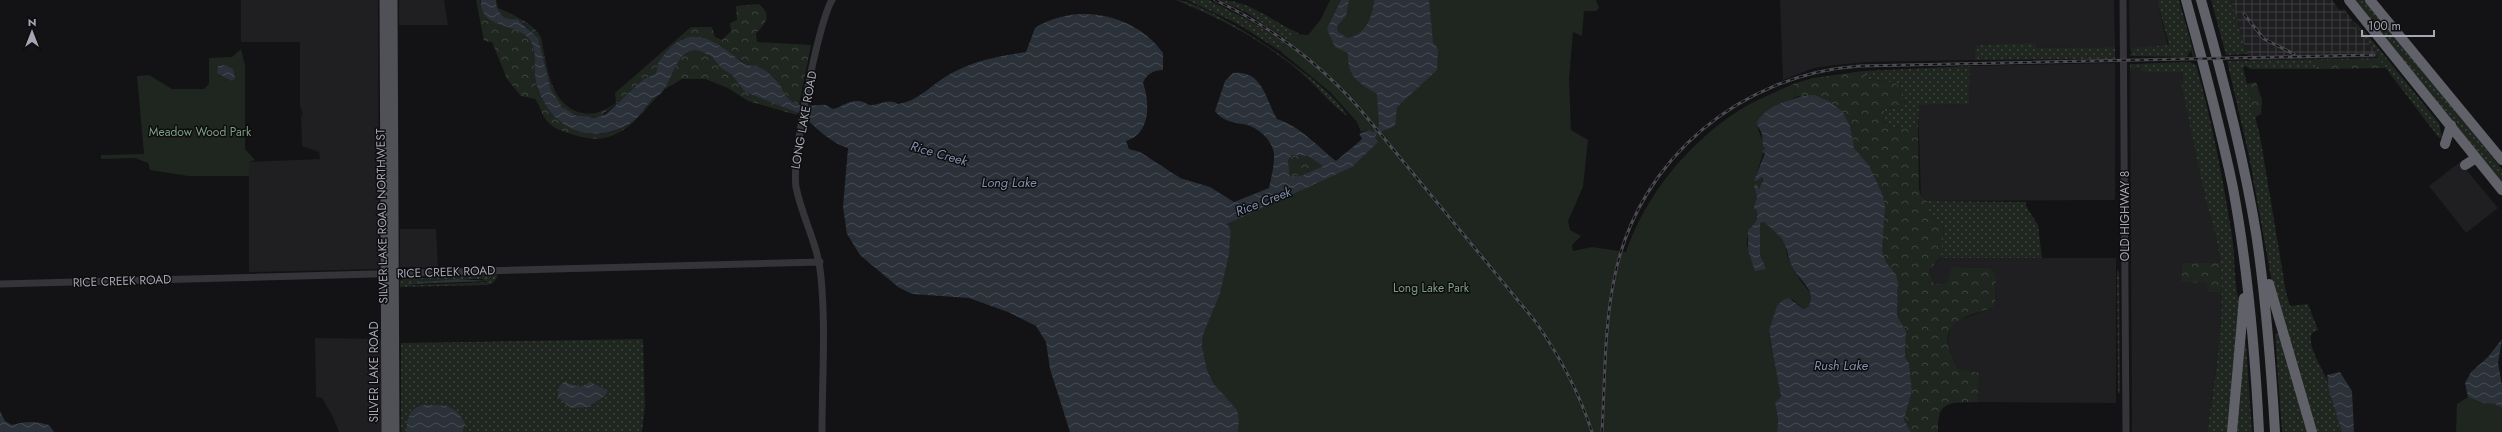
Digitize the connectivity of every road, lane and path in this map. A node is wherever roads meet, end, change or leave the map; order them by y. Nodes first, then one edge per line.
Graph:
1 (384, 0) edge
2 (393, 0) edge
3 (832, 0) edge
4 (2123, 0) edge
5 (2186, 0) edge
6 (2201, 0) edge
7 (2349, 0) edge
8 (2370, 0) edge
9 (2450, 124) junction
10 (2445, 144) dead end
11 (2476, 158) junction
12 (2502, 160) edge
13 (2465, 165) dead end
14 (2502, 190) edge
15 (2254, 225) junction
16 (820, 262) junction
17 (391, 274) junction
18 (2247, 283) junction
19 (0, 284) edge
20 (386, 432) edge
21 (395, 432) edge
22 (822, 432) edge
23 (2126, 432) edge
24 (2232, 432) edge
25 (2259, 432) edge
26 (2275, 432) edge
27 (2312, 432) edge

1 - 17 main road, SILVER LAKE ROAD
2 - 17 main road, SILVER LAKE ROAD NORTHWEST
3 - 16 street, LONG LAKE ROAD
4 - 23 street, OLD HIGHWAY 8
5 - 18 highway
6 - 15 highway
7 - 9 highway
8 - 12 highway
9 - 10 highway
9 - 11 highway
11 - 13 highway
11 - 14 highway
15 - 26 highway
15 - 27 highway
16 - 17 street, RICE CREEK ROAD
16 - 22 street, LONG LAKE ROAD
17 - 19 street, RICE CREEK ROAD
17 - 20 main road, SILVER LAKE ROAD
17 - 21 main road, SILVER LAKE ROAD NORTHWEST
18 - 24 highway
18 - 25 highway

